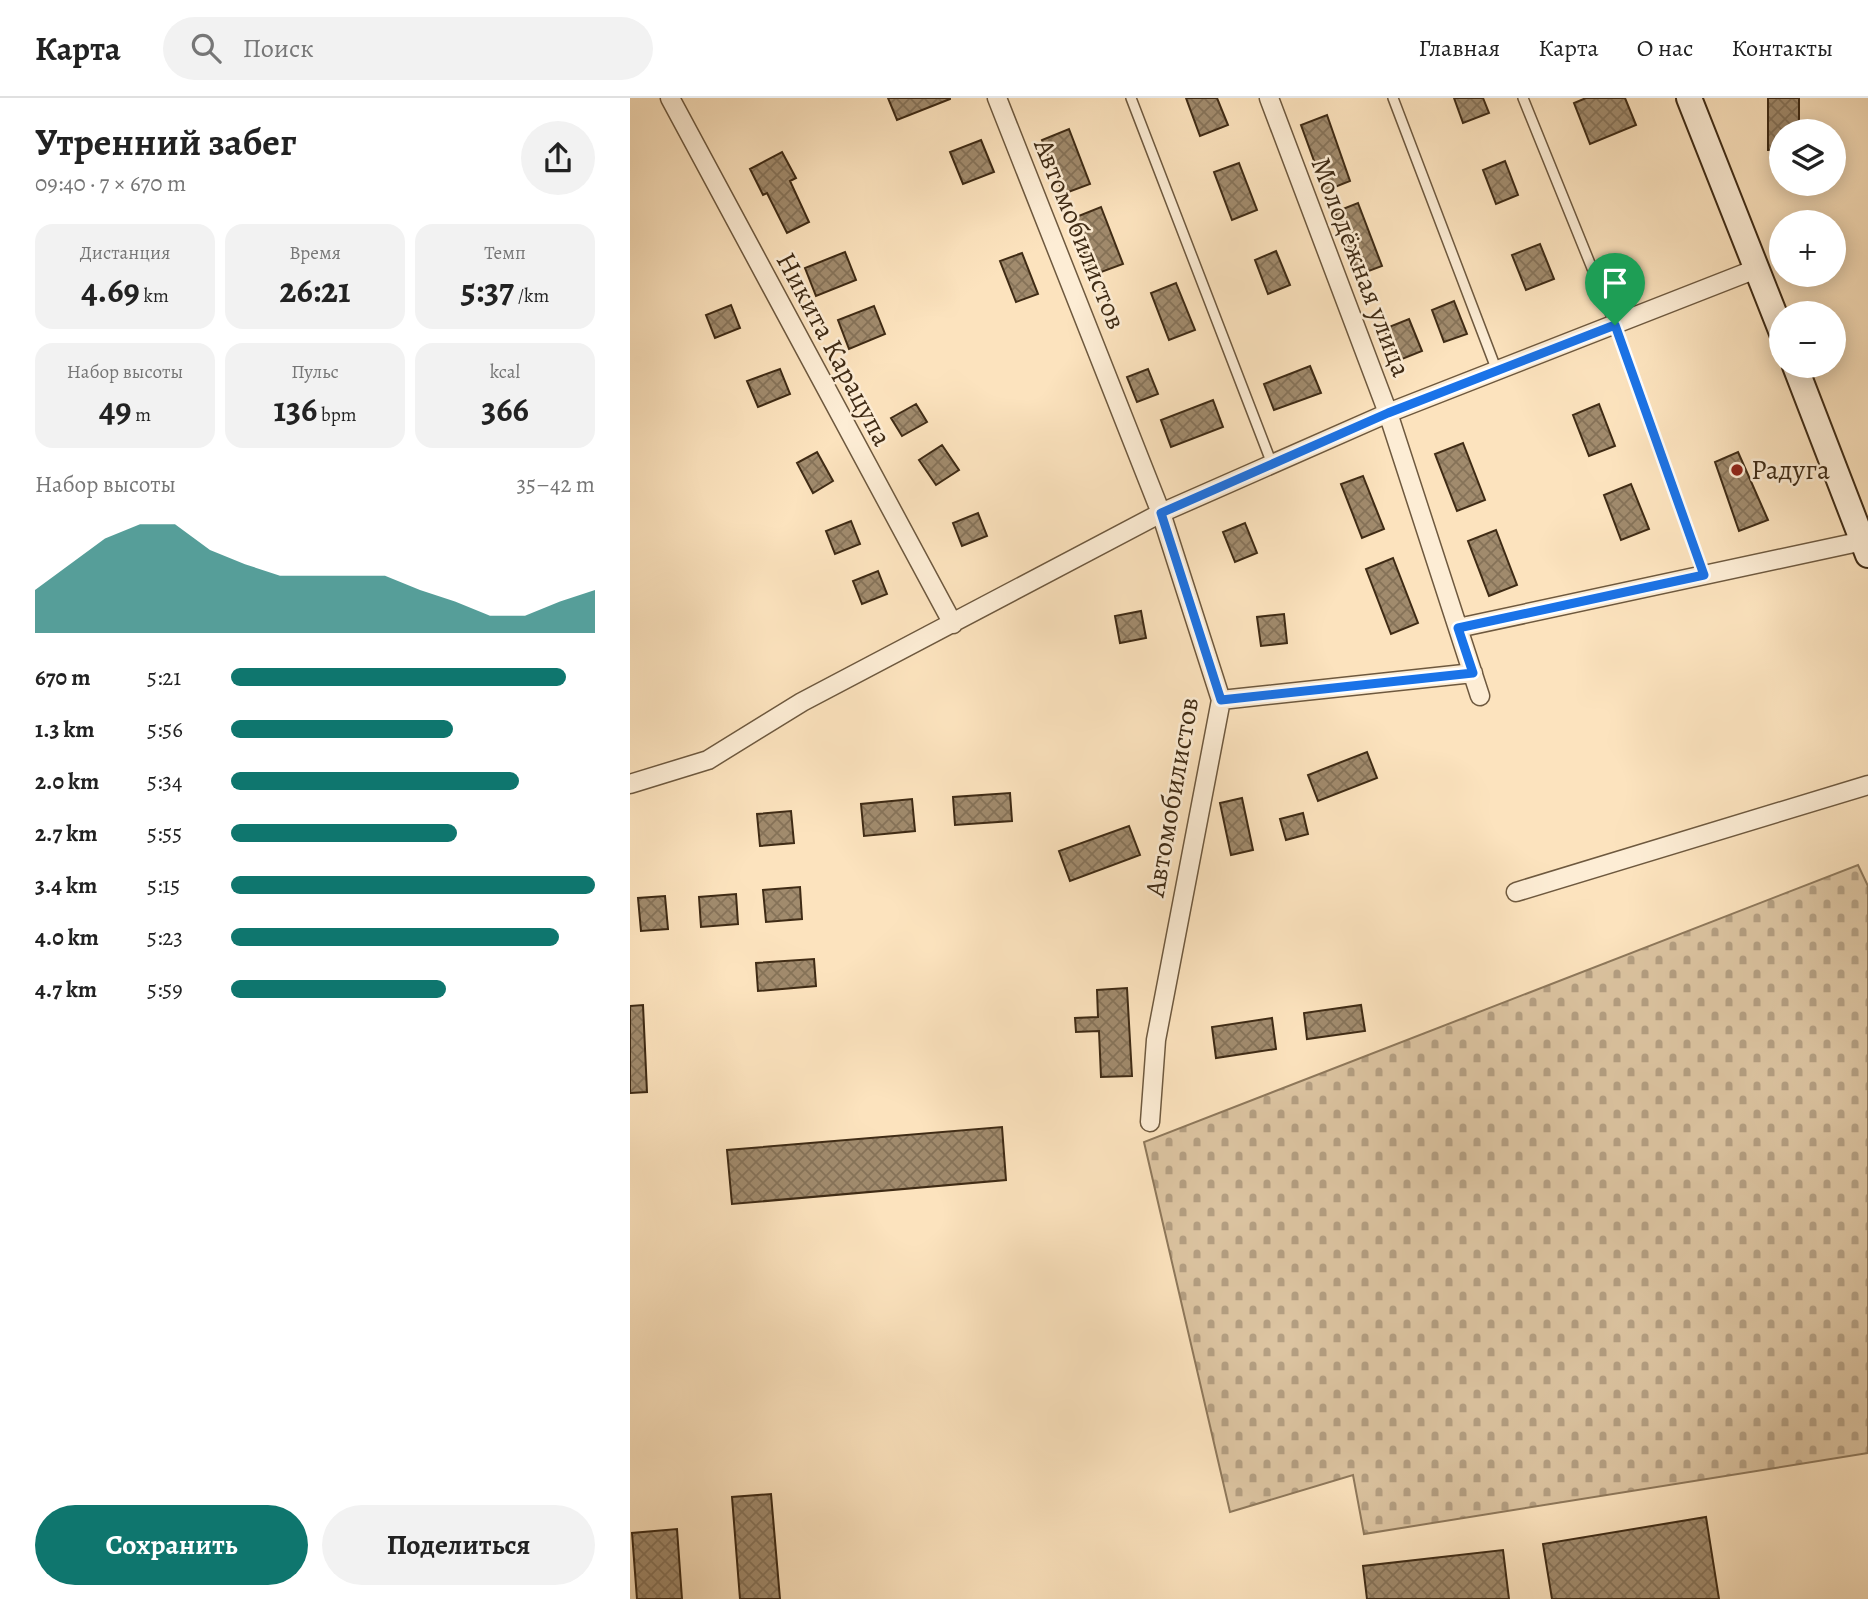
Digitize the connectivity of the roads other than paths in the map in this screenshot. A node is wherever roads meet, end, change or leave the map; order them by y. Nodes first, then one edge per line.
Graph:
1 (670, 98) edge
2 (997, 98) edge
3 (1130, 98) edge
4 (1269, 98) edge
5 (1393, 98) edge
6 (1523, 98) edge
7 (1689, 98) edge
8 (1756, 269) junction
9 (1769, 301) edge
10 (1615, 325) junction
11 (1497, 370) junction
12 (1800, 378) edge
13 (1388, 413) junction
14 (1272, 464) junction
15 (1161, 513) junction
16 (1861, 514) edge
17 (1866, 548) edge
18 (1704, 575) junction
19 (953, 624) junction
20 (1458, 628) junction
21 (1473, 673) junction
22 (1480, 696) dead end
23 (1221, 700) junction
24 (630, 784) edge
25 (1868, 785) edge
26 (1516, 892) dead end
27 (1150, 1122) dead end

1 - 19 street, Никита Карацупа
2 - 15 street, Автомобилистов
3 - 14 lane
4 - 13 street, Молодёжная улица
5 - 11 lane
6 - 10 lane
7 - 8 main road
8 - 9 main road
8 - 10 street
10 - 11 street
10 - 18 lane
11 - 13 street
12 - 16 main road
13 - 14 street
13 - 20 street, Молодёжная улица
14 - 15 street
15 - 19 street
15 - 23 street, Автомобилистов
16 - 17 main road
17 - 18 street
18 - 20 street
19 - 24 street
20 - 21 street, Молодёжная улица
21 - 22 street, Молодёжная улица
21 - 23 street
23 - 27 street, Автомобилистов
25 - 26 street

